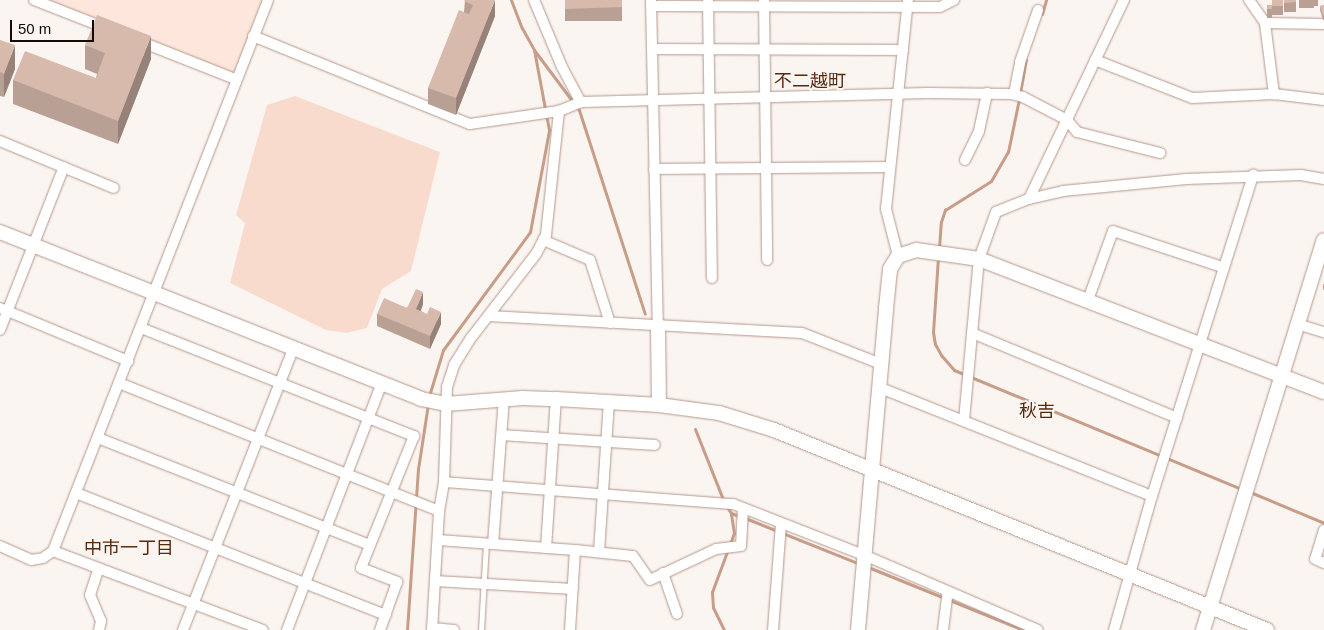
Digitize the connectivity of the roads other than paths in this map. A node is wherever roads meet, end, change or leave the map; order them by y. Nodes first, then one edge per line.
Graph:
1 (34, 0) edge
2 (268, 0) edge
3 (534, 0) edge
4 (954, 0) edge
5 (1124, 0) edge
6 (1249, 0) edge
7 (651, 3) edge
8 (708, 3) edge
9 (764, 3) edge
10 (908, 3) edge
11 (1038, 10) dead end
12 (1265, 22) junction
13 (1324, 24) edge
14 (253, 36) junction
15 (652, 50) junction
16 (709, 50) junction
17 (765, 50) junction
18 (903, 50) junction
19 (1095, 60) junction
20 (235, 79) junction
21 (986, 94) junction
22 (1274, 94) junction
23 (897, 95) junction
24 (1018, 96) junction
25 (765, 97) junction
26 (653, 98) junction
27 (710, 98) junction
28 (1324, 100) edge
29 (581, 102) junction
30 (559, 111) junction
31 (1067, 120) junction
32 (0, 142) edge
33 (1160, 153) dead end
34 (964, 160) dead end
35 (64, 167) junction
36 (890, 167) junction
37 (766, 168) junction
38 (654, 169) junction
39 (710, 169) junction
40 (1253, 175) junction
41 (1324, 179) edge
42 (114, 188) dead end
43 (1029, 199) junction
44 (0, 232) edge
45 (544, 240) junction
46 (1324, 240) edge
47 (33, 246) junction
48 (898, 256) junction
49 (979, 259) junction
50 (767, 260) dead end
51 (1222, 267) junction
52 (712, 278) dead end
53 (154, 294) junction
54 (1088, 300) junction
55 (4, 310) edge
56 (489, 316) junction
57 (610, 323) junction
58 (1297, 324) junction
59 (658, 325) junction
60 (141, 328) junction
61 (0, 330) edge
62 (1324, 332) edge
63 (972, 333) junction
64 (1200, 344) junction
65 (293, 349) junction
66 (128, 361) junction
67 (881, 364) junction
68 (1281, 375) junction
69 (119, 383) junction
70 (279, 383) junction
71 (382, 383) junction
72 (878, 387) junction
73 (1324, 392) edge
74 (556, 399) junction
75 (504, 400) junction
76 (609, 402) junction
77 (446, 404) junction
78 (659, 405) junction
79 (1177, 418) junction
80 (369, 419) junction
81 (964, 420) junction
82 (502, 435) junction
83 (257, 437) junction
84 (98, 438) junction
85 (553, 439) junction
86 (606, 442) junction
87 (655, 445) dead end
88 (871, 469) junction
89 (348, 474) junction
90 (444, 482) junction
91 (498, 486) junction
92 (550, 490) junction
93 (392, 491) junction
94 (76, 492) junction
95 (236, 493) junction
96 (603, 494) junction
97 (1152, 496) junction
98 (743, 509) junction
99 (439, 511) junction
100 (781, 524) junction
101 (327, 529) junction
102 (1324, 530) edge
103 (438, 540) junction
104 (490, 544) junction
105 (369, 545) junction
106 (0, 546) edge
107 (215, 547) junction
108 (546, 548) junction
109 (53, 550) junction
110 (575, 550) junction
111 (599, 552) junction
112 (864, 555) junction
113 (1324, 562) edge
114 (99, 568) junction
115 (663, 573) junction
116 (1129, 575) junction
117 (435, 581) junction
118 (306, 583) junction
119 (484, 584) junction
120 (573, 588) junction
121 (948, 592) junction
122 (193, 602) junction
123 (1209, 607) junction
124 (677, 614) dead end
125 (386, 615) junction
126 (432, 629) edge
127 (99, 630) edge
128 (183, 630) edge
129 (263, 630) edge
130 (286, 630) edge
131 (380, 630) edge
132 (454, 630) edge
133 (481, 630) edge
134 (570, 630) edge
135 (773, 630) edge
136 (858, 630) edge
137 (943, 630) edge
138 (1038, 630) edge
139 (1114, 630) edge
140 (1203, 630) edge
141 (1267, 630) edge

1 - 20 street
2 - 14 street
3 - 29 street
4 - 10 street
5 - 19 street
6 - 12 street
7 - 8 street
7 - 15 street
8 - 9 street
8 - 16 street
9 - 10 street
9 - 17 street
10 - 18 street
11 - 24 street
12 - 13 street
12 - 22 street
14 - 20 street
14 - 30 street
15 - 16 street
15 - 26 street
16 - 17 street
16 - 27 street
17 - 18 street
17 - 25 street
18 - 23 street
19 - 22 street
19 - 31 street
20 - 53 street
21 - 23 street
21 - 24 street
21 - 34 street
22 - 28 street
23 - 25 street
23 - 36 street
24 - 31 street
25 - 27 street
25 - 37 street
26 - 27 street
26 - 29 street
26 - 38 street
27 - 39 street
29 - 30 street
30 - 45 street
31 - 33 street
31 - 43 street
32 - 35 street
35 - 42 street
35 - 47 street
36 - 37 street
36 - 48 street
37 - 39 street
37 - 50 street
38 - 39 street
38 - 59 street
39 - 52 street
40 - 41 street
40 - 43 street
40 - 51 street
43 - 49 street
44 - 47 street
45 - 56 street
45 - 57 street
46 - 58 street
47 - 53 street
47 - 55 street
48 - 49 street
48 - 67 street
49 - 54 street
49 - 63 street
51 - 54 street
51 - 64 street
53 - 60 street
53 - 65 street
54 - 64 street
55 - 61 street
55 - 66 street
56 - 57 street
56 - 77 street
57 - 59 street
58 - 62 street
58 - 68 street
59 - 67 street
59 - 78 street
60 - 66 street
60 - 70 street
63 - 79 street
63 - 81 street
64 - 68 street
64 - 79 street
65 - 70 street
65 - 71 street
66 - 69 street
67 - 72 street
68 - 73 street
68 - 123 street
69 - 83 street
69 - 84 street
70 - 80 street
70 - 83 street
71 - 77 street
71 - 80 street
72 - 81 street
72 - 88 street
74 - 75 street
74 - 76 street
74 - 85 street
75 - 77 street
75 - 82 street
76 - 78 street
76 - 86 street
77 - 90 street
78 - 88 street
79 - 97 street
80 - 89 street
80 - 93 street
81 - 97 street
82 - 85 street
82 - 91 street
83 - 89 street
83 - 95 street
84 - 94 street
84 - 95 street
85 - 86 street
85 - 92 street
86 - 87 street
86 - 96 street
88 - 112 street
88 - 116 street
89 - 93 street
89 - 101 street
90 - 91 street
90 - 99 street
91 - 92 street
91 - 104 street
92 - 96 street
92 - 108 street
93 - 99 street
93 - 105 street
94 - 107 street
94 - 109 street
95 - 101 street
95 - 107 street
96 - 98 street
96 - 111 street
97 - 116 street
98 - 100 street
98 - 115 street
99 - 103 street
100 - 112 street
100 - 135 street
101 - 105 street
101 - 118 street
102 - 113 street
103 - 104 street
103 - 117 street
104 - 108 street
104 - 119 lane
105 - 125 street
106 - 109 street
107 - 118 street
107 - 122 street
108 - 110 street
109 - 114 street
110 - 111 street
110 - 120 street
111 - 115 street
112 - 121 street
112 - 136 street
114 - 122 street
114 - 127 street
115 - 124 street
116 - 123 street
116 - 139 street
117 - 119 street
117 - 126 street
118 - 125 street
118 - 130 street
119 - 120 street
119 - 133 lane
120 - 134 street
121 - 137 street
121 - 138 street
122 - 128 street
122 - 129 street
123 - 140 street
123 - 141 street
125 - 131 street
126 - 132 street

